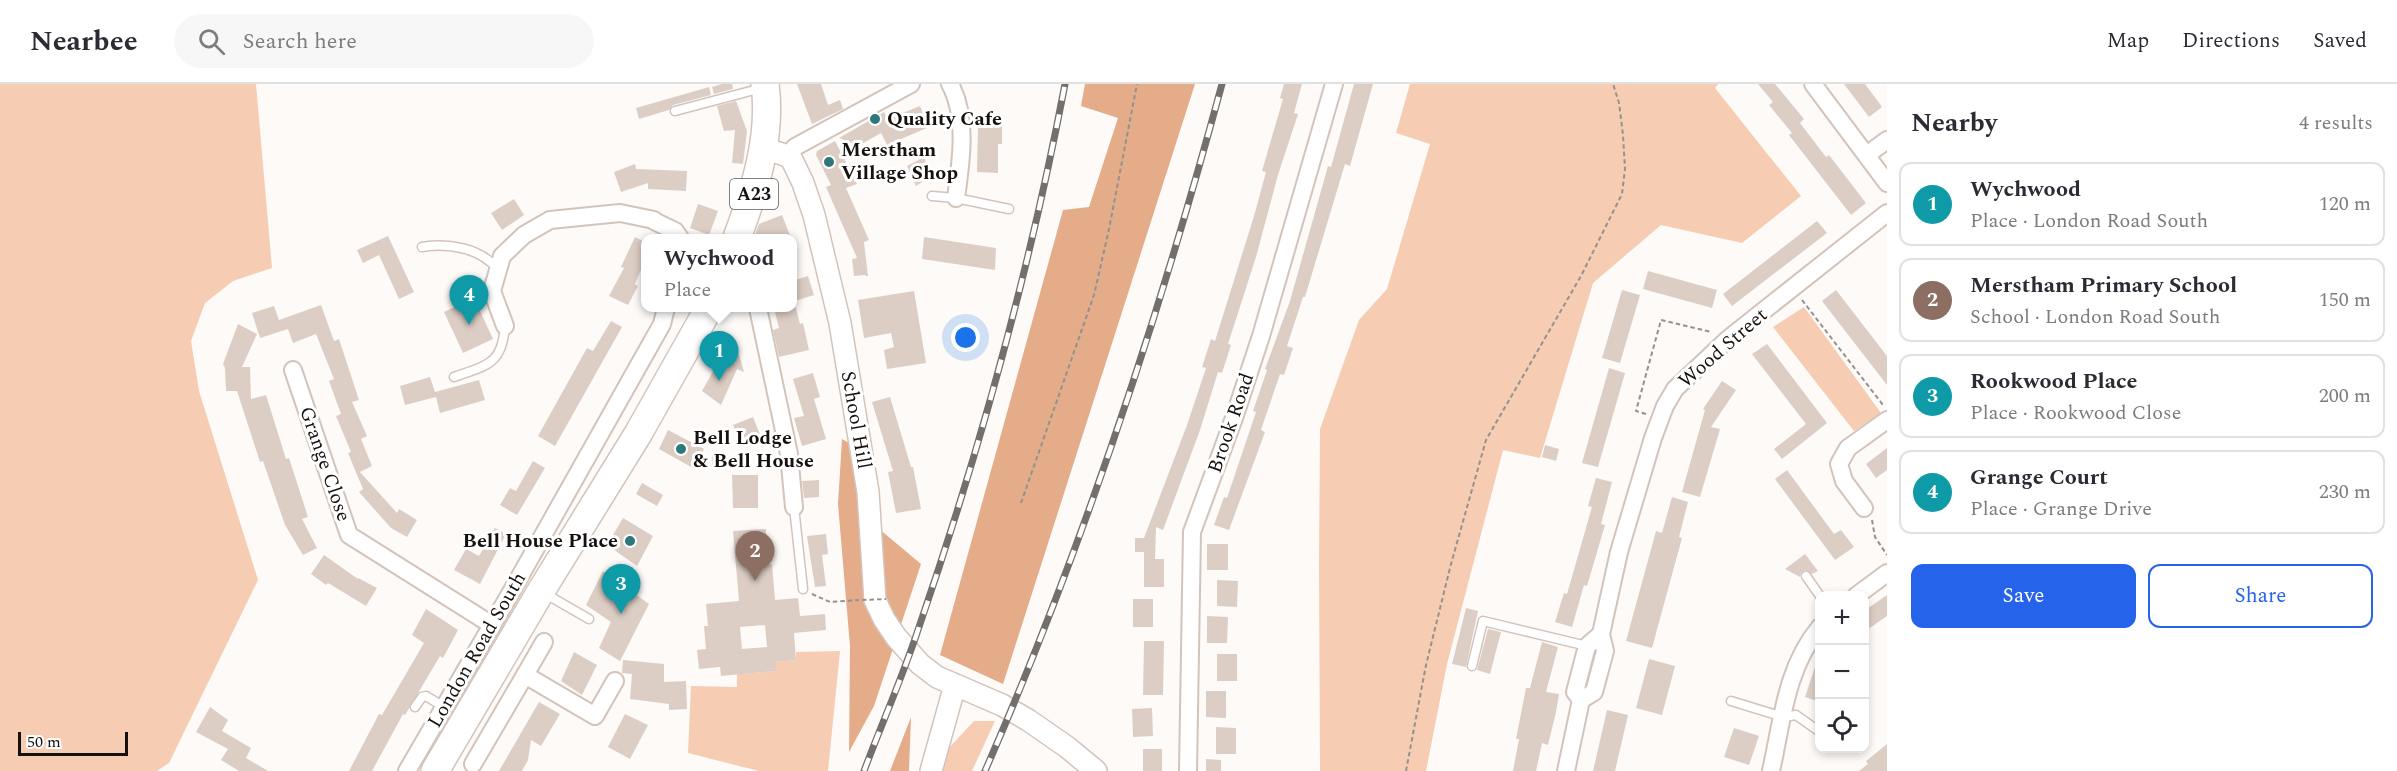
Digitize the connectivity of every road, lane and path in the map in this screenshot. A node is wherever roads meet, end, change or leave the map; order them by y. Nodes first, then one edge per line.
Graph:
1 (911, 84) edge
2 (950, 84) edge
3 (1137, 84) edge
4 (1334, 84) edge
5 (1613, 84) edge
6 (1814, 84) edge
7 (765, 86) edge
8 (675, 111) dead end
9 (1887, 140) edge
10 (776, 152) junction
11 (1868, 154) junction
12 (1887, 183) edge
13 (932, 196) dead end
14 (956, 198) junction
15 (1009, 209) dead end
16 (1887, 213) edge
17 (677, 234) edge
18 (738, 234) edge
19 (422, 247) dead end
20 (498, 270) junction
21 (1792, 289) junction
22 (665, 312) edge
23 (707, 312) edge
24 (759, 312) edge
25 (505, 326) joint
26 (1728, 339) junction
27 (293, 370) dead end
28 (454, 377) dead end
29 (1887, 410) edge
30 (1660, 417) junction
31 (1887, 420) edge
32 (1021, 503) dead end
33 (794, 507) joint
34 (1864, 508) joint
35 (1887, 555) edge
36 (1887, 573) edge
37 (1806, 576) dead end
38 (803, 589) joint
39 (541, 591) junction
40 (1816, 591) edge
41 (1863, 591) edge
42 (886, 599) dead end
43 (589, 619) dead end
44 (492, 625) junction
45 (1601, 634) junction
46 (1815, 634) edge
47 (544, 642) dead end
48 (1587, 646) junction
49 (1472, 666) dead end
50 (525, 675) junction
51 (615, 681) dead end
52 (955, 685) junction
53 (1581, 700) junction
54 (1731, 701) dead end
55 (415, 708) dead end
56 (455, 713) junction
57 (1783, 717) junction
58 (1815, 728) edge
59 (442, 761) edge
60 (471, 767) edge
61 (407, 771) edge
62 (932, 771) edge
63 (1096, 771) edge
64 (1188, 771) edge
65 (1407, 771) edge
66 (1566, 771) edge
67 (1771, 771) edge

1 - 10 street
2 - 14 street
3 - 32 path
4 - 64 street, Brook Road
5 - 65 path
6 - 11 street
7 - 8 lane
7 - 10 main road, A23
9 - 11 street
10 - 18 main road, A23
10 - 52 street, School Hill
11 - 12 street
13 - 14 lane
14 - 15 lane
16 - 21 street, Wood Street
17 - 20 street
19 - 20 lane
20 - 25 street
21 - 26 street, Wood Street
21 - 29 path
22 - 44 street, London Road South
23 - 39 main road, London Road South
24 - 33 street
25 - 28 lane
26 - 30 street, Wood Street
26 - 30 path
27 - 44 street, Grange Close
30 - 45 street, Wood Street
31 - 34 street
33 - 38 lane
34 - 35 path
36 - 41 street
37 - 40 lane
38 - 42 path, bridge
39 - 43 lane
39 - 56 main road, London Road South
44 - 56 street, London Road South
45 - 48 street
45 - 53 street, Wood Street
46 - 57 street
47 - 50 street
48 - 49 lane
48 - 53 street, Wood Street
50 - 51 street
50 - 60 street
52 - 62 street
52 - 63 street, School Hill
53 - 66 street, Wood Street
54 - 57 lane
55 - 56 lane
56 - 59 main road, London Road South
56 - 61 street, London Road South
57 - 58 lane
57 - 67 street
59 - 60 street, London Road South

